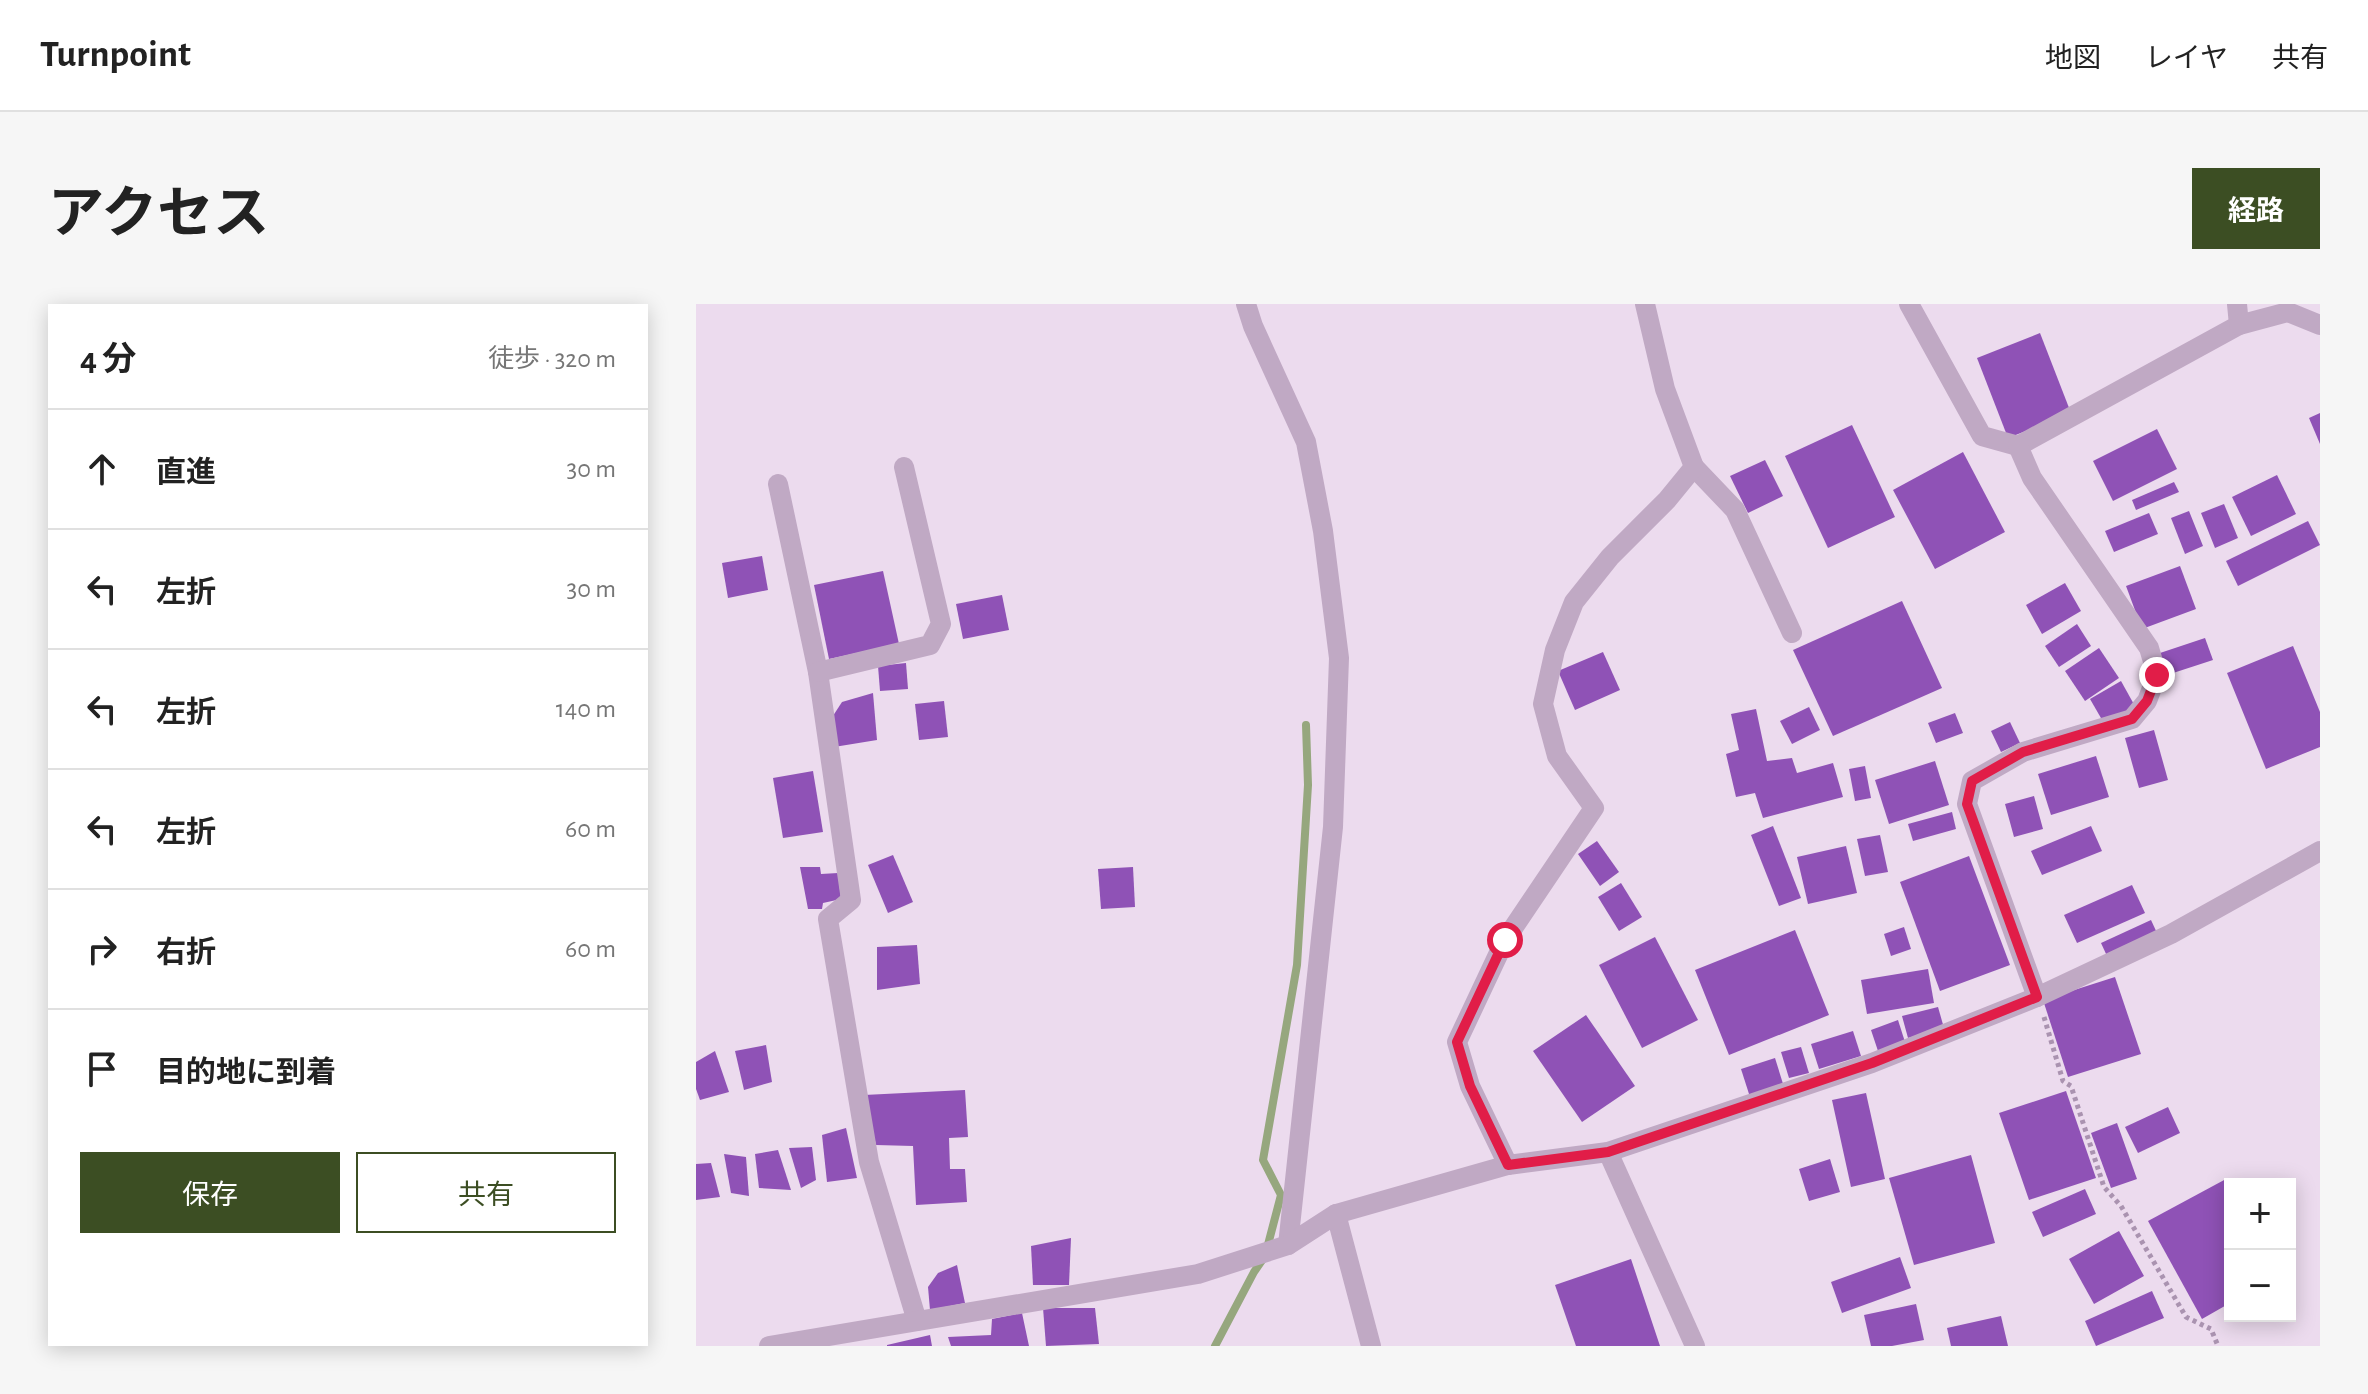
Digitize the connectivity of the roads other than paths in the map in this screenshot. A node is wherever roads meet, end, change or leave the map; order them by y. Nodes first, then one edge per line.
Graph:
1 (1246, 304) edge
2 (1645, 304) edge
3 (1909, 304) edge
4 (2238, 314) edge
5 (2320, 325) edge
6 (2018, 446) junction
7 (904, 467) dead end
8 (1694, 467) junction
9 (778, 484) dead end
10 (1792, 633) dead end
11 (818, 672) junction
12 (2320, 851) edge
13 (2037, 997) junction
14 (1608, 1152) junction
15 (1508, 1165) junction
16 (1336, 1214) junction
17 (1288, 1245) junction
18 (917, 1321) junction
19 (769, 1346) edge
20 (1371, 1346) edge
21 (1695, 1346) edge

1 - 17 street
2 - 8 street
3 - 6 street
4 - 5 street
4 - 6 street
6 - 13 street
7 - 11 street
8 - 10 street
8 - 15 street
9 - 11 street
11 - 18 street
12 - 13 street
13 - 14 street
14 - 15 street
14 - 21 street
15 - 16 street
16 - 17 street
16 - 20 street
17 - 18 street
18 - 19 street

